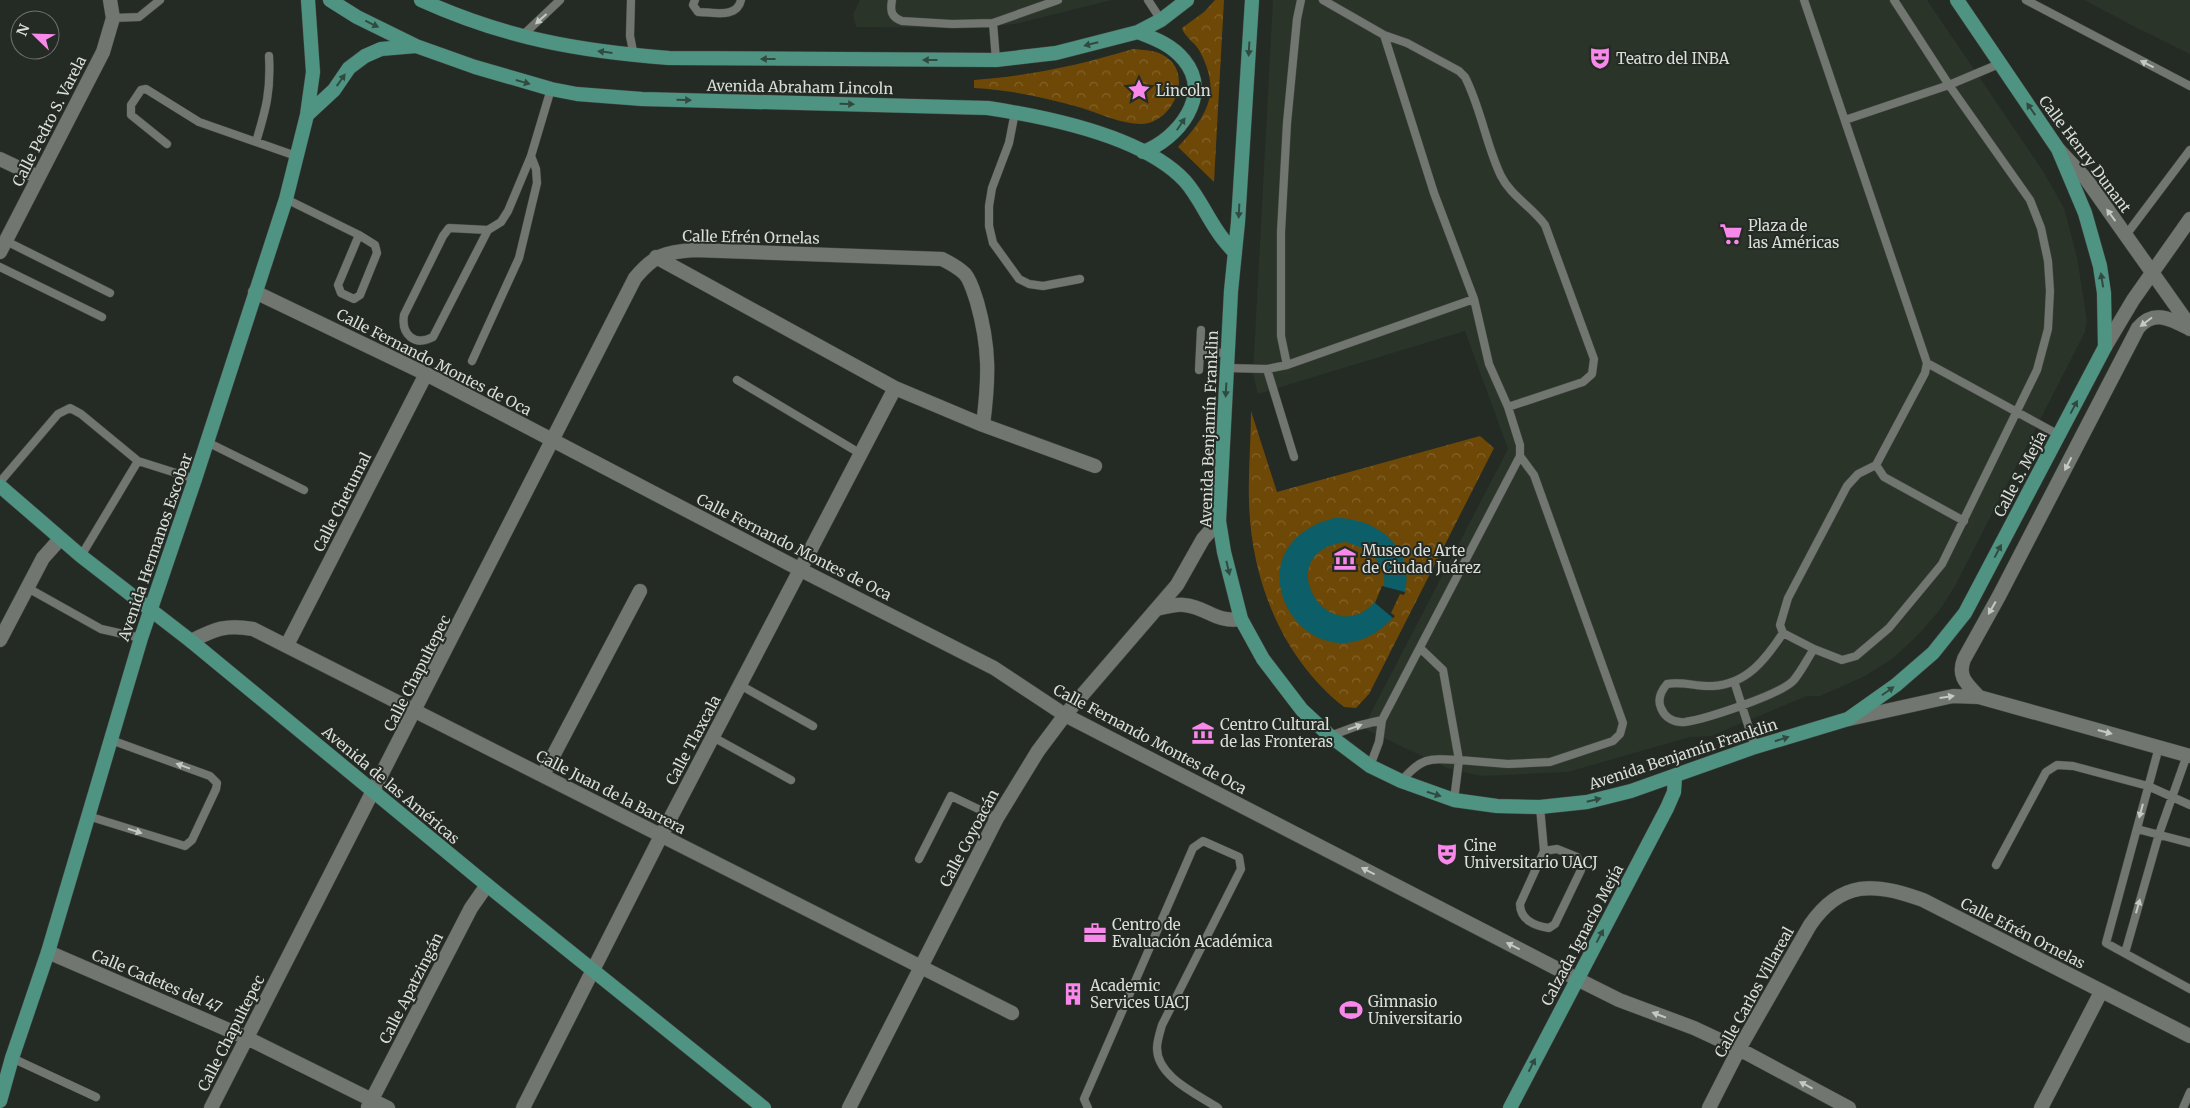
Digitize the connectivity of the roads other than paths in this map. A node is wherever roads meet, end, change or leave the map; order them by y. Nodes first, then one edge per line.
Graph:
1 (110, 0) edge
2 (160, 0) edge
3 (308, 0) edge
4 (330, 0) edge
5 (421, 0) edge
6 (560, 0) edge
7 (631, 0) edge
8 (695, 0) edge
9 (741, 0) edge
10 (892, 0) edge
11 (1058, 0) edge
12 (1148, 0) edge
13 (1187, 0) edge
14 (1252, 0) edge
15 (1300, 0) edge
16 (1323, 0) edge
17 (1804, 0) edge
18 (1894, 0) edge
19 (1957, 0) edge
20 (2026, 0) edge
21 (113, 18) junction
22 (1161, 20) junction
23 (993, 23) junction
24 (1138, 32) junction
25 (1384, 35) junction
26 (520, 37) junction
27 (416, 46) junction
28 (270, 56) dead end
29 (634, 56) junction
30 (996, 60) junction
31 (1998, 64) junction
32 (1949, 85) junction
33 (2190, 86) edge
34 (551, 90) junction
35 (1015, 112) junction
36 (307, 115) junction
37 (1845, 120) junction
38 (256, 142) junction
39 (167, 144) dead end
40 (2058, 149) junction
41 (2190, 150) edge
42 (1143, 152) junction
43 (296, 156) junction
44 (531, 156) junction
45 (0, 159) edge
46 (38, 177) junction
47 (286, 199) junction
48 (2190, 219) edge
49 (488, 230) junction
50 (358, 235) junction
51 (2126, 235) junction
52 (3, 247) edge
53 (1235, 253) junction
54 (656, 256) junction
55 (0, 267) edge
56 (2151, 272) junction
57 (1080, 279) dead end
58 (110, 292) dead end
59 (256, 292) junction
60 (1474, 299) junction
61 (102, 317) dead end
62 (2190, 327) edge
63 (1201, 330) dead end
64 (2105, 346) junction
65 (1200, 352) junction
66 (1228, 353) junction
67 (472, 361) dead end
68 (1927, 363) junction
69 (1287, 365) junction
70 (1227, 368) junction
71 (1267, 369) junction
72 (1199, 370) dead end
73 (426, 374) junction
74 (736, 380) dead end
75 (895, 388) junction
76 (1508, 407) junction
77 (2018, 412) junction
78 (983, 425) junction
79 (2059, 435) junction
80 (207, 442) junction
81 (554, 442) junction
82 (860, 454) junction
83 (1520, 456) junction
84 (1294, 457) dead end
85 (138, 462) junction
86 (1876, 465) junction
87 (1095, 466) dead end
88 (195, 479) junction
89 (0, 482) edge
90 (0, 486) edge
91 (304, 490) dead end
92 (1219, 521) junction
93 (1964, 521) junction
94 (60, 539) junction
95 (81, 556) junction
96 (800, 570) junction
97 (26, 587) junction
98 (640, 591) dead end
99 (1157, 609) junction
100 (151, 610) junction
101 (1241, 618) junction
102 (1783, 633) junction
103 (141, 638) junction
104 (0, 640) edge
105 (191, 641) junction
106 (288, 645) junction
107 (1420, 648) junction
108 (1814, 649) junction
109 (1734, 681) junction
110 (740, 685) junction
111 (1979, 697) junction
112 (1742, 704) junction
113 (415, 711) junction
114 (1065, 715) junction
115 (1848, 719) junction
116 (1382, 720) junction
117 (813, 726) dead end
118 (1330, 736) junction
119 (713, 737) junction
120 (111, 740) junction
121 (1755, 747) junction
122 (2159, 747) junction
123 (2189, 756) edge
124 (1459, 760) junction
125 (1370, 766) junction
126 (543, 775) junction
127 (1675, 776) junction
128 (791, 780) dead end
129 (1401, 781) junction
130 (2148, 786) junction
131 (374, 792) junction
132 (2172, 799) junction
133 (1454, 800) junction
134 (2190, 805) edge
135 (1540, 807) junction
136 (88, 816) junction
137 (997, 818) junction
138 (2137, 829) junction
139 (2159, 834) junction
140 (661, 836) junction
141 (2190, 843) edge
142 (1544, 851) junction
143 (920, 859) dead end
144 (1996, 865) dead end
145 (487, 885) junction
146 (1835, 898) joint
147 (48, 952) junction
148 (2125, 953) junction
149 (920, 968) junction
150 (594, 970) junction
151 (1577, 979) junction
152 (2190, 989) edge
153 (2101, 992) junction
154 (1012, 1013) dead end
155 (2190, 1036) edge
156 (247, 1038) junction
157 (1739, 1049) junction
158 (12, 1058) junction
159 (2190, 1092) edge
160 (96, 1097) dead end
161 (0, 1101) edge
162 (370, 1104) edge
163 (211, 1108) edge
164 (388, 1108) edge
165 (523, 1108) edge
166 (764, 1108) edge
167 (849, 1108) edge
168 (1088, 1108) edge
169 (1218, 1108) edge
170 (1510, 1108) edge
171 (1709, 1108) edge
172 (1849, 1108) edge
173 (2041, 1108) edge
174 (2183, 1108) edge

1 - 21 street, Calle Pedro S. Varela
2 - 21 lane
3 - 36 main road, Avenida Hermanos Escobar
4 -> 27 main road, Avenida Abraham Lincoln
5 - 26 main road, Avenida Abraham Lincoln
6 -> 26 lane
7 - 29 lane
8 - 9 lane
10 - 23 lane
11 - 23 lane
12 - 22 lane
13 - 22 main road, Avenida Abraham Lincoln
14 -> 53 main road, Avenida Benjamín Franklin
15 - 69 lane
16 - 25 lane
17 - 37 lane
18 - 32 lane
19 - 31 main road, Calle Henry Dunant
33 -> 20 lane
21 - 46 street, Calle Pedro S. Varela
22 - 24 main road, Avenida Abraham Lincoln
23 - 30 lane
24 -> 30 main road, Avenida Abraham Lincoln
42 -> 24 main road
25 - 60 lane
25 - 76 lane
29 -> 26 main road, Avenida Abraham Lincoln
27 -> 34 main road, Avenida Abraham Lincoln
36 -> 27 main road
28 - 38 lane
30 -> 29 main road, Avenida Abraham Lincoln
31 - 32 lane
40 -> 31 main road, Calle Henry Dunant
32 - 37 lane
32 - 77 lane
34 -> 35 main road, Avenida Abraham Lincoln
34 - 44 lane
35 - 42 main road, Avenida Abraham Lincoln
35 - 57 lane
36 - 43 main road, Avenida Hermanos Escobar
37 - 68 lane
38 - 39 lane
38 - 43 lane
51 -> 40 street, Calle Henry Dunant
64 -> 40 main road
41 - 51 lane
42 - 53 main road, Avenida Abraham Lincoln
43 - 47 main road, Avenida Hermanos Escobar
44 - 49 lane
44 - 67 lane
45 - 46 street
46 - 52 street, Calle Pedro S. Varela
47 - 50 lane
47 - 59 main road, Avenida Hermanos Escobar
48 - 56 street, Calle S. Mejía
49 - 49 lane
50 - 50 lane
51 - 56 street, Calle Henry Dunant
52 - 58 lane
53 - 66 main road, Avenida Benjamín Franklin
54 - 75 street
54 - 78 street, Calle Efrén Ornelas
54 - 81 street, Calle Chapultepec
55 - 61 lane
56 - 62 street, Calle Henry Dunant
56 - 64 street, Calle S. Mejía
59 - 73 street, Calle Fernando Montes de Oca
59 - 80 main road, Avenida Hermanos Escobar
60 - 69 lane
60 - 76 lane
62 -> 111 street
63 - 65 lane
79 -> 64 main road, Calle S. Mejía
65 - 66 lane
65 - 72 lane
66 - 70 main road, Avenida Benjamín Franklin
68 - 77 lane
68 - 86 lane
69 - 71 lane
70 - 71 lane
70 -> 92 main road, Avenida Benjamín Franklin
71 - 84 lane
73 - 81 street, Calle Fernando Montes de Oca
73 - 106 street, Calle Chetumal
74 - 82 lane
75 - 78 street
75 - 82 street, Calle Tlaxcala
76 - 83 lane
77 - 79 lane
77 - 93 lane
78 - 87 street
115 -> 79 main road, Calle S. Mejía
80 - 88 main road, Avenida Hermanos Escobar
80 - 91 lane
81 - 96 street, Calle Fernando Montes de Oca
81 - 113 street, Calle Chapultepec
82 - 96 street, Calle Tlaxcala
83 - 107 lane
83 - 124 lane
85 - 88 lane
85 - 89 lane
85 - 95 lane
86 - 93 lane
86 - 102 lane
88 - 100 main road, Avenida Hermanos Escobar
90 - 94 main road, Avenida de las Américas
92 - 99 street, Calle Coyoacán
92 -> 101 main road, Avenida Benjamín Franklin
93 - 108 lane
94 - 95 main road, Avenida de las Américas
94 - 97 street
95 - 100 main road, Avenida de las Américas
96 - 110 street, Calle Tlaxcala
96 - 114 street, Calle Fernando Montes de Oca
97 - 103 lane
97 - 104 street
98 - 126 street
99 - 101 street
99 - 114 street, Calle Coyoacán
100 - 103 main road, Avenida Hermanos Escobar
100 - 105 main road, Avenida de las Américas
101 - 118 main road, Avenida Benjamín Franklin
102 - 108 lane
102 - 109 lane
103 - 120 main road, Avenida Hermanos Escobar
105 - 106 street, Calle Juan de la Barrera
105 - 131 main road, Avenida de las Américas
106 - 113 street, Calle Juan de la Barrera
107 - 116 lane
107 - 124 lane
108 - 112 lane
109 - 112 lane
109 - 112 lane
110 - 117 lane
110 - 119 street, Calle Tlaxcala
115 -> 111 street, Avenida Benjamín Franklin
111 -> 122 street, Avenida Benjamín Franklin
112 - 121 lane
113 - 126 street, Calle Juan de la Barrera
113 - 131 street, Calle Chapultepec
114 - 137 street, Calle Coyoacán
151 -> 114 street, Calle Fernando Montes de Oca
121 -> 115 main road, Avenida Benjamín Franklin
118 -> 116 lane
116 - 125 lane
118 - 125 main road, Avenida Benjamín Franklin
119 - 128 lane
119 - 140 street, Calle Tlaxcala
120 - 136 main road, Avenida Hermanos Escobar
136 -> 120 lane
121 - 127 main road, Avenida Benjamín Franklin
122 - 123 street, Avenida Benjamín Franklin
122 - 130 lane
123 - 132 lane
124 - 129 lane
124 - 133 lane
125 - 129 main road, Avenida Benjamín Franklin
126 - 140 street, Calle Juan de la Barrera
135 -> 127 main road, Avenida Benjamín Franklin
151 -> 127 main road, Calzada Ignacio Mejía
129 -> 133 main road, Avenida Benjamín Franklin
130 - 132 lane
130 -> 138 lane
130 - 144 lane
131 - 145 main road, Avenida de las Américas
131 - 156 street, Calle Chapultepec
132 - 134 lane
132 - 139 lane
133 - 135 main road, Avenida Benjamín Franklin
135 - 142 lane
136 - 147 main road, Avenida Hermanos Escobar
137 - 143 lane
137 - 149 street, Calle Coyoacán
138 - 139 lane
138 - 148 lane
139 - 141 lane
148 -> 139 lane
140 - 149 street, Calle Juan de la Barrera
140 - 150 street, Calle Tlaxcala
142 - 142 lane
145 - 150 main road, Avenida de las Américas
145 - 162 street, Calle Apatzingán
146 - 153 street, Calle Efrén Ornelas
146 - 157 street, Calle Carlos Villareal
147 - 156 street, Calle Cadetes del 47
147 - 158 main road, Avenida Hermanos Escobar
148 - 152 lane
149 - 154 street, Calle Juan de la Barrera
149 - 167 street, Calle Coyoacán
150 - 165 street, Calle Tlaxcala
150 - 166 main road, Avenida de las Américas
157 -> 151 street, Calle Fernando Montes de Oca
170 -> 151 main road, Calzada Ignacio Mejía
153 - 155 street, Calle Efrén Ornelas
153 - 173 street
156 - 162 street, Calle Cadetes del 47
156 - 163 street, Calle Chapultepec
157 - 171 street, Calle Carlos Villareal
172 -> 157 street, Calle Fernando Montes de Oca
158 - 160 lane
158 - 161 main road, Avenida Hermanos Escobar
159 - 174 lane
162 - 164 street, Calle Cadetes del 47
168 - 169 lane

